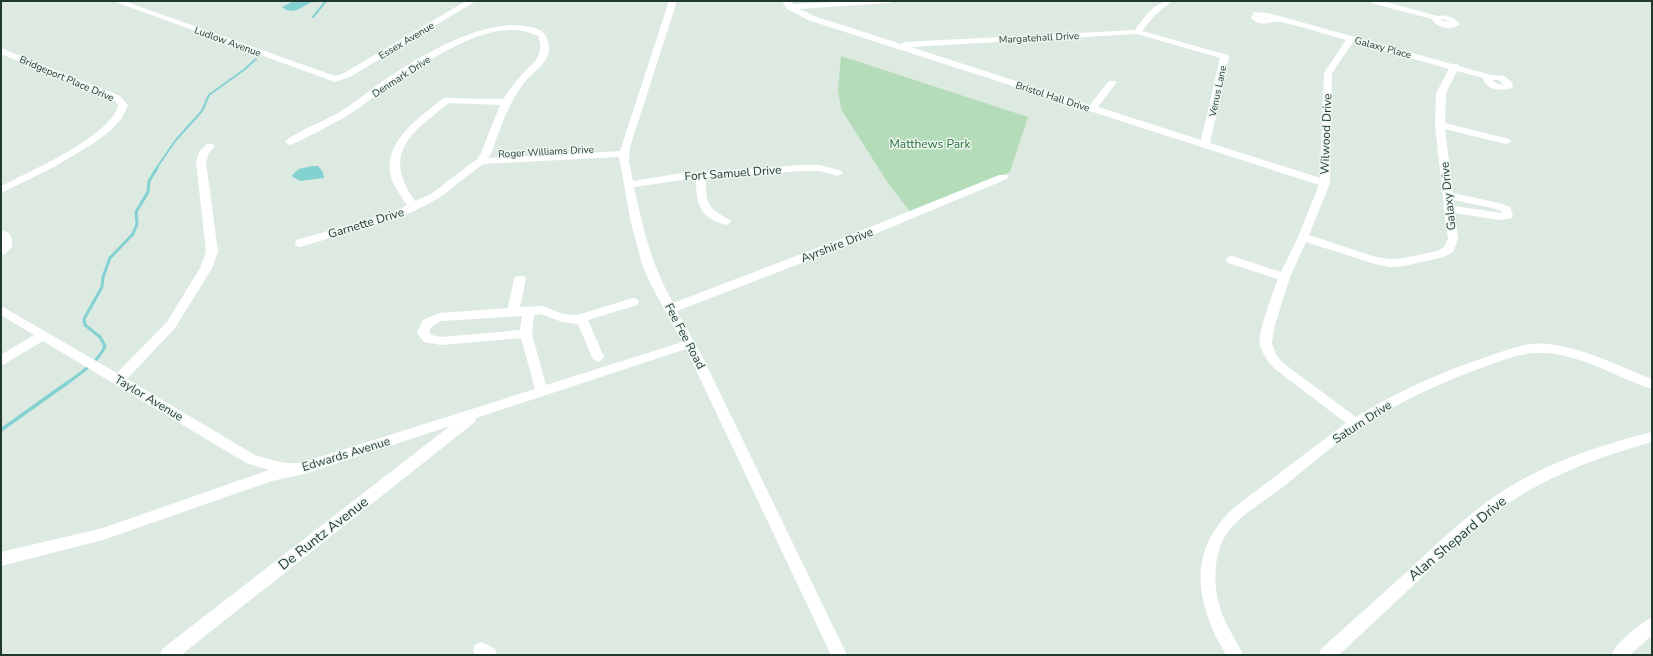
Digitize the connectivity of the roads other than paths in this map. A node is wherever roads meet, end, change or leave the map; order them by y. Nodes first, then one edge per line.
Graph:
1 (117, 1) edge
2 (472, 1) edge
3 (673, 1) edge
4 (890, 1) edge
5 (1168, 1) edge
6 (1374, 1) edge
7 (1385, 2) edge
8 (788, 4) edge
9 (833, 4) junction
10 (811, 18) junction
11 (1437, 18) dead end
12 (1276, 19) dead end
13 (518, 27) joint
14 (1137, 32) junction
15 (1351, 38) junction
16 (952, 42) junction
17 (897, 45) junction
18 (1, 50) edge
19 (933, 57) junction
20 (1455, 66) junction
21 (1489, 77) dead end
22 (340, 78) joint
23 (1112, 83) dead end
24 (506, 102) junction
25 (1092, 108) junction
26 (1440, 126) junction
27 (1506, 141) dead end
28 (290, 142) dead end
29 (1205, 145) junction
30 (210, 146) dead end
31 (624, 150) junction
32 (483, 158) junction
33 (838, 173) dead end
34 (701, 175) junction
35 (1003, 178) dead end
36 (1325, 183) junction
37 (628, 185) junction
38 (1, 190) edge
39 (1447, 194) junction
40 (414, 207) junction
41 (1448, 208) junction
42 (726, 222) dead end
43 (1, 234) edge
44 (1303, 237) junction
45 (300, 243) dead end
46 (1, 252) edge
47 (1232, 260) dead end
48 (1284, 277) junction
49 (520, 279) dead end
50 (633, 302) dead end
51 (670, 309) junction
52 (1, 310) edge
53 (528, 311) junction
54 (513, 312) junction
55 (579, 319) junction
56 (526, 334) junction
57 (43, 335) junction
58 (689, 344) junction
59 (598, 357) dead end
60 (1, 362) edge
61 (118, 380) junction
62 (1652, 384) edge
63 (542, 392) junction
64 (478, 412) junction
65 (1356, 424) junction
66 (1652, 436) edge
67 (304, 468) junction
68 (1, 559) edge
69 (1652, 625) edge
70 (168, 655) edge
71 (839, 655) edge
72 (1235, 655) edge
73 (1327, 655) edge
74 (1619, 655) edge

1 - 22 street, Ludlow Avenue
2 - 22 street, Essex Avenue
3 - 31 street, Fee Fee Road
4 - 9 street
5 - 14 street
6 - 7 street
7 - 11 street
8 - 9 street
8 - 10 street, Bristol Hall Drive
9 - 10 street
10 - 17 street, Bristol Hall Drive
12 - 15 street, Galaxy Place
13 - 24 street, Roger Williams Drive
13 - 28 street, Denmark Drive
14 - 16 street, Margatehall Drive
14 - 29 street, Venus Lane
15 - 20 street, Galaxy Place
15 - 36 street, Wilwood Drive
16 - 17 street, Margatehall Drive
16 - 19 street
17 - 19 street, Bristol Hall Drive
18 - 38 street, Bridgeport Place Drive
19 - 25 street, Bristol Hall Drive
20 - 21 street, Galaxy Place
20 - 26 street, Galaxy Drive
23 - 25 street
24 - 32 street, Roger Williams Drive
24 - 40 street
25 - 29 street, Bristol Hall Drive
26 - 27 street
26 - 39 street, Galaxy Drive
29 - 36 street, Bristol Hall Drive
30 - 61 street
31 - 32 street
31 - 37 street, Fee Fee Road
32 - 40 street, Garnette Drive
33 - 34 street, Fort Samuel Drive
34 - 37 street, Fort Samuel Drive
34 - 42 street
35 - 51 street, Ayrshire Drive
36 - 44 street, Wilwood Drive
37 - 51 street, Fee Fee Road
39 - 41 street, Galaxy Drive
39 - 41 street
40 - 45 street, Garnette Drive
41 - 44 street, Galaxy Drive
43 - 46 street
44 - 48 street, Wilwood Drive
47 - 48 street
48 - 65 street, Wilwood Drive
49 - 54 street
50 - 55 street
51 - 58 street, Fee Fee Road
52 - 57 street, Taylor Avenue
53 - 54 street
53 - 55 street
53 - 56 street
54 - 56 street
55 - 59 street
56 - 63 street
57 - 60 street
57 - 61 street, Taylor Avenue
58 - 63 street, Edwards Avenue
58 - 71 street, Fee Fee Road
61 - 67 street, Taylor Avenue
62 - 65 street, Saturn Drive
63 - 64 street, Edwards Avenue
64 - 67 street, Edwards Avenue
64 - 70 street, De Runtz Avenue
65 - 72 street, Saturn Drive
66 - 73 street, Alan Shepard Drive
67 - 68 street, Edwards Avenue
69 - 74 street

